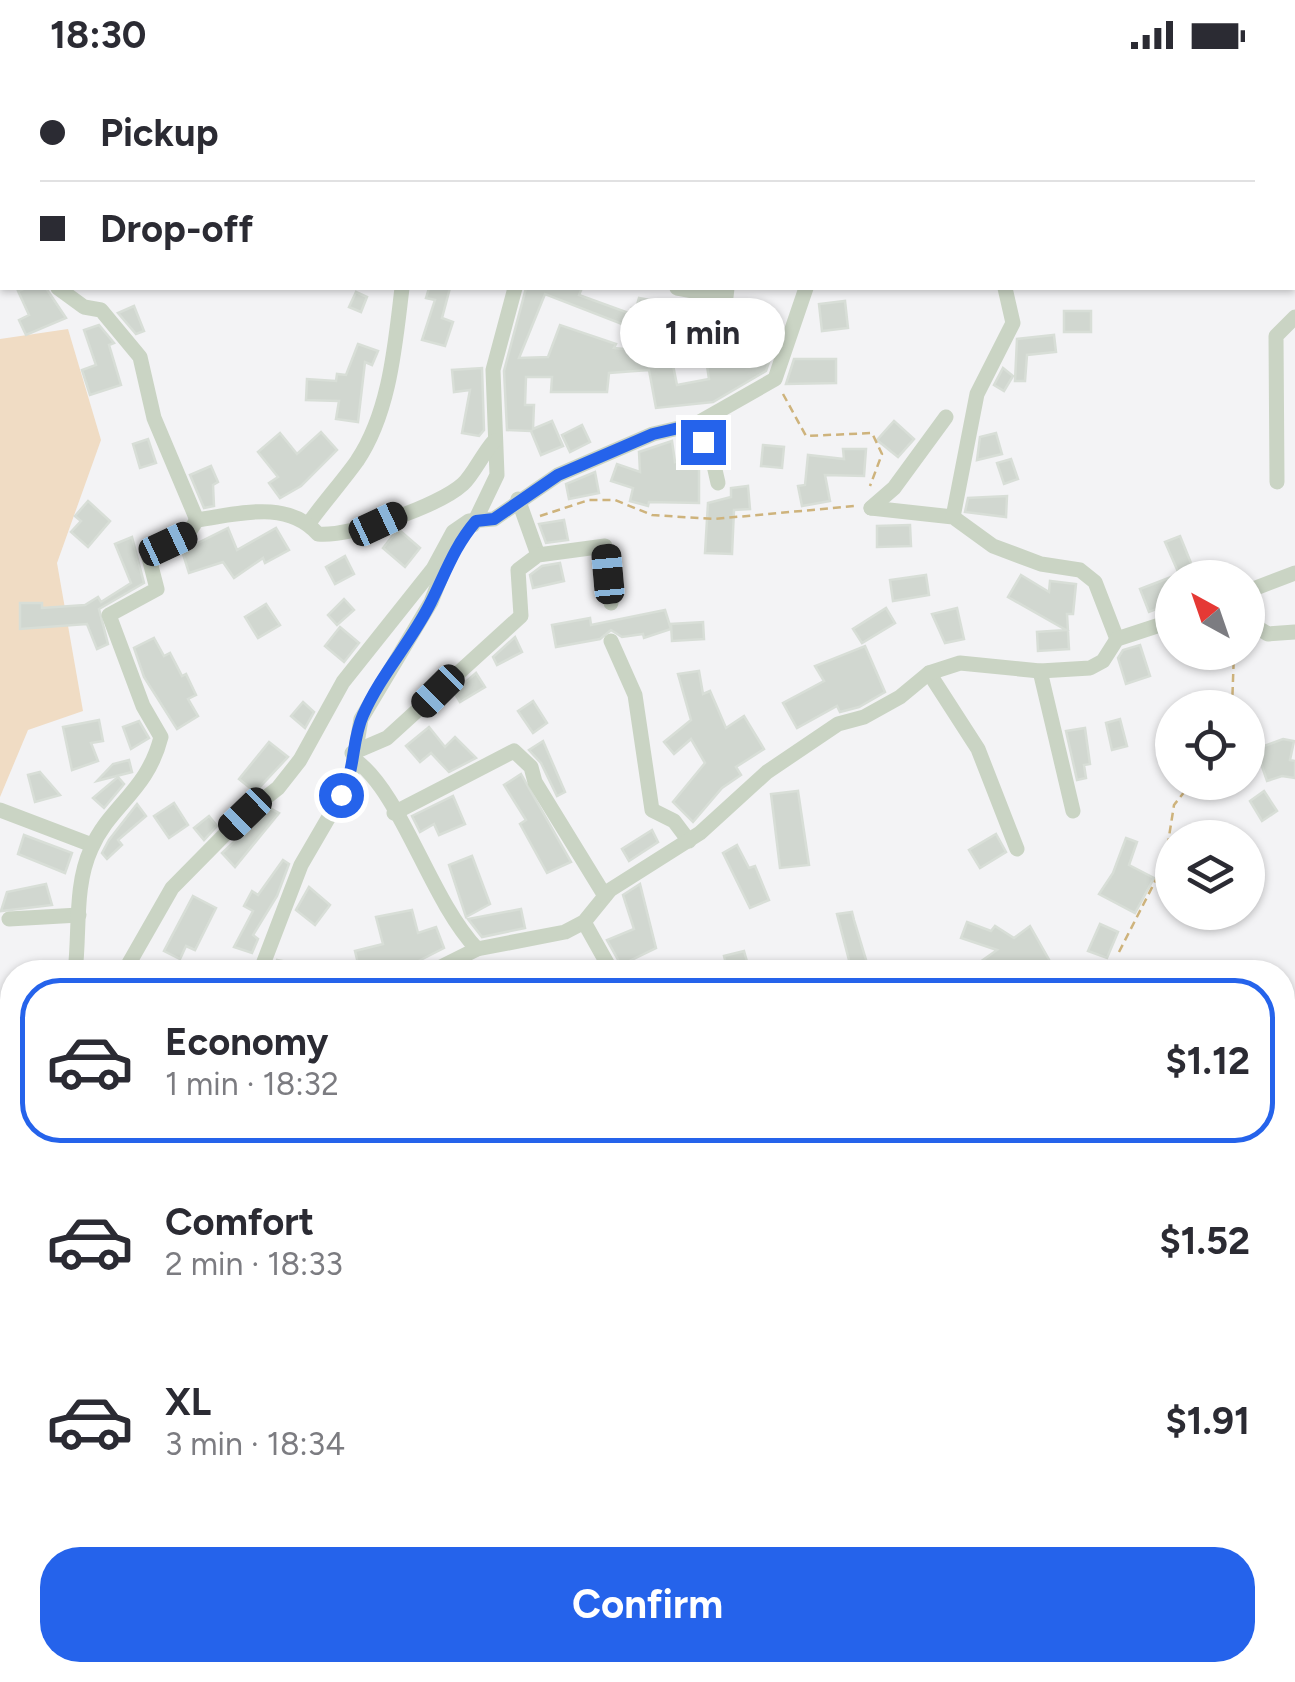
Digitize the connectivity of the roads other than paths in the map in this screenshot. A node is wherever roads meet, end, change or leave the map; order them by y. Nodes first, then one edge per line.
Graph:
1 (61, 290) edge
2 (402, 290) edge
3 (514, 290) edge
4 (688, 290) edge
5 (728, 290) edge
6 (805, 290) edge
7 (1005, 290) edge
8 (1295, 317) edge
9 (946, 417) dead end
10 (696, 424) junction
11 (494, 440) junction
12 (1277, 482) dead end
13 (718, 484) dead end
14 (518, 499) junction
15 (953, 517) junction
16 (197, 520) junction
17 (476, 521) junction
18 (308, 523) junction
19 (538, 555) junction
20 (1295, 573) edge
21 (1265, 584) edge
22 (611, 603) dead end
23 (1155, 627) edge
24 (1265, 632) edge
25 (1295, 632) edge
26 (1118, 639) junction
27 (611, 641) dead end
28 (1040, 671) junction
29 (929, 673) junction
30 (353, 756) junction
31 (0, 810) edge
32 (1072, 811) dead end
33 (394, 813) junction
34 (689, 842) junction
35 (92, 845) junction
36 (1018, 849) dead end
37 (605, 896) junction
38 (79, 915) junction
39 (9, 919) dead end
40 (584, 922) junction
41 (477, 949) junction
42 (76, 960) edge
43 (131, 960) edge
44 (264, 960) edge
45 (455, 960) edge
46 (605, 960) edge

1 - 16 street
2 - 18 street
3 - 11 street
4 - 5 street
6 - 10 street
7 - 15 street
8 - 12 street
9 - 15 street
10 - 13 street
10 - 14 street
11 - 17 street
11 - 18 street
14 - 17 street
14 - 19 street
15 - 26 street
16 - 18 street
16 - 35 street
17 - 30 street
17 - 43 street
19 - 22 street
19 - 30 street
20 - 21 street
23 - 26 street
24 - 25 street
26 - 28 street
27 - 34 street
28 - 29 street
28 - 32 street
29 - 34 street
29 - 36 street
30 - 33 street
30 - 44 street
31 - 35 street
33 - 37 street
33 - 41 street
34 - 37 street
35 - 38 street
37 - 40 street
38 - 39 street
38 - 42 street
40 - 41 street
40 - 46 street
41 - 45 street

